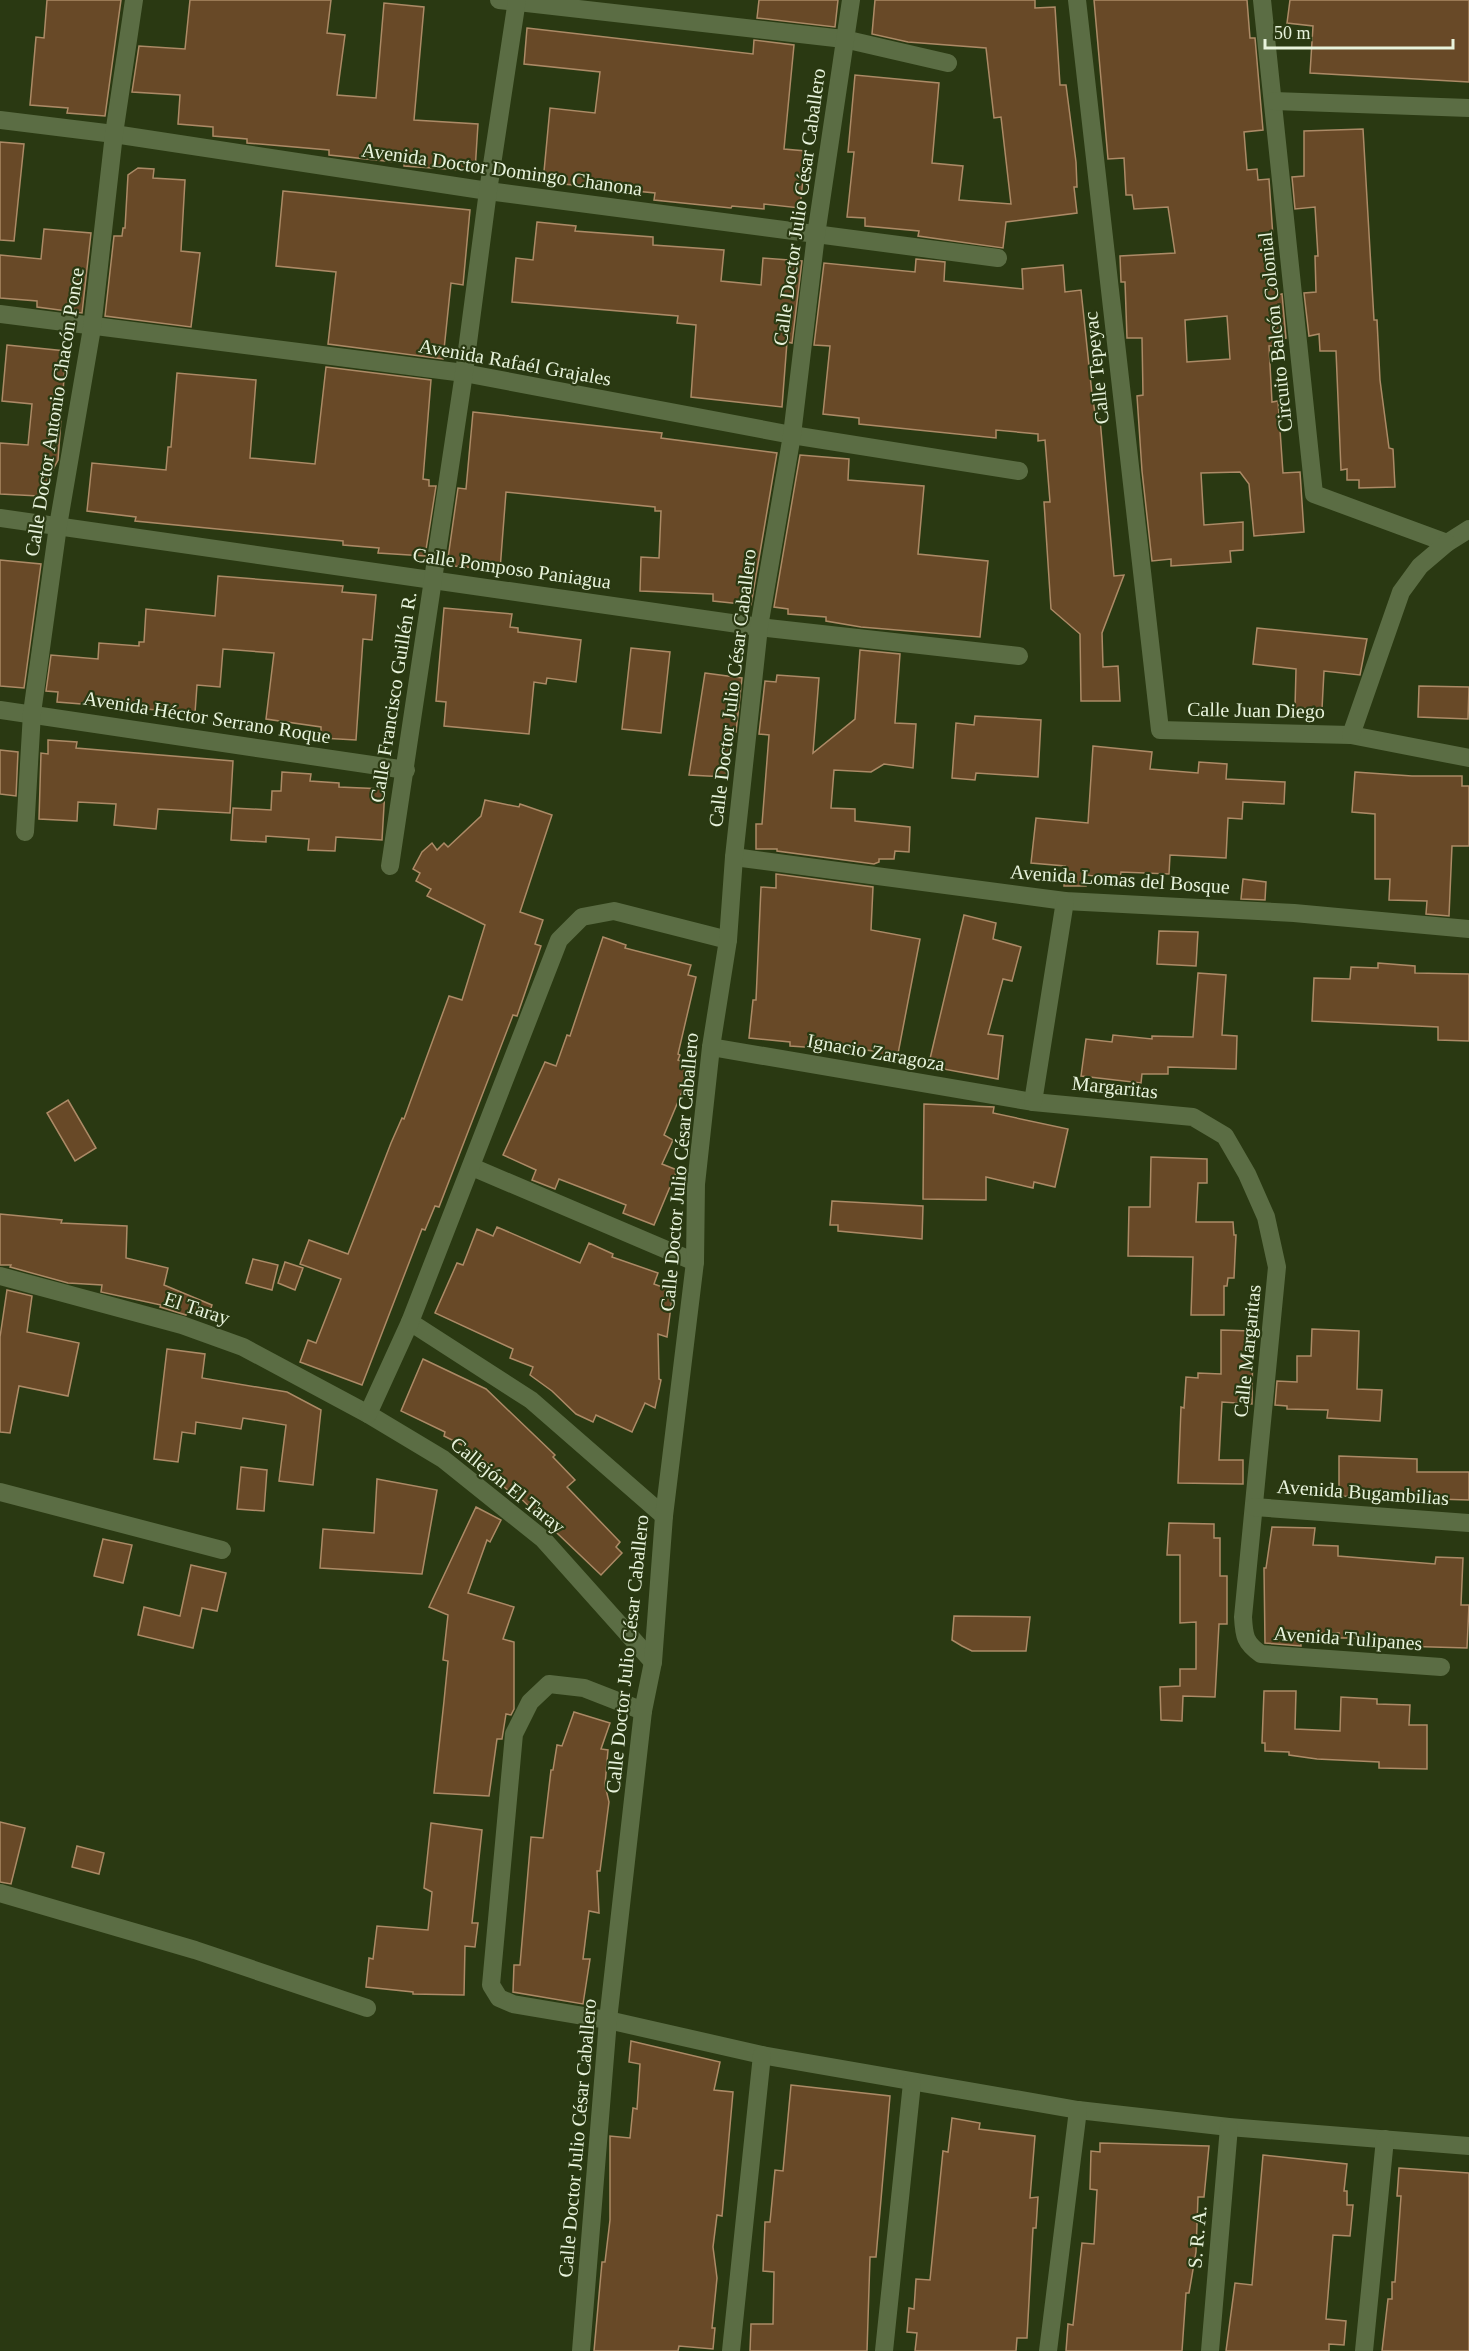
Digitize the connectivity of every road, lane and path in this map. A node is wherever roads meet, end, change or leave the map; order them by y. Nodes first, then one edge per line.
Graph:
1 (134, 0) edge
2 (850, 0) edge
3 (1077, 0) edge
4 (1262, 0) edge
5 (511, 1) edge
6 (844, 39) junction
7 (948, 63) dead end
8 (1274, 101) junction
9 (1469, 108) edge
10 (0, 120) edge
11 (114, 134) junction
12 (488, 191) junction
13 (816, 235) junction
14 (998, 258) dead end
15 (0, 314) edge
16 (92, 328) junction
17 (464, 373) junction
18 (792, 435) junction
19 (1019, 471) dead end
20 (0, 518) edge
21 (58, 526) junction
22 (1469, 529) edge
23 (1447, 543) junction
24 (434, 579) junction
25 (759, 627) junction
26 (1019, 656) dead end
27 (0, 710) edge
28 (32, 713) junction
29 (1160, 730) joint
30 (1351, 735) junction
31 (1469, 758) edge
32 (406, 770) junction
33 (25, 832) dead end
34 (734, 857) junction
35 (390, 866) dead end
36 (1065, 901) junction
37 (1469, 929) edge
38 (728, 940) junction
39 (711, 1047) junction
40 (1033, 1102) junction
41 (1194, 1118) joint
42 (472, 1167) junction
43 (695, 1262) junction
44 (0, 1276) edge
45 (410, 1322) junction
46 (368, 1414) junction
47 (0, 1492) edge
48 (1254, 1507) junction
49 (664, 1516) junction
50 (1469, 1523) edge
51 (222, 1550) dead end
52 (1244, 1617) joint
53 (653, 1662) junction
54 (1441, 1667) dead end
55 (643, 1711) junction
56 (0, 1893) edge
57 (367, 2008) dead end
58 (608, 2020) junction
59 (762, 2055) junction
60 (912, 2083) junction
61 (1078, 2110) junction
62 (1229, 2127) junction
63 (1384, 2139) junction
64 (1469, 2146) edge
65 (581, 2351) edge
66 (730, 2351) edge
67 (884, 2351) edge
68 (1048, 2351) edge
69 (1210, 2351) edge
70 (1364, 2351) edge

1 - 11 street, Calle Doctor Antonio Chacón Ponce
2 - 6 street, Calle Doctor Julio César Caballero
3 - 29 street, Calle Tepeyac
4 - 8 street, Circuito Balcón Colonial
5 - 6 street
5 - 12 street, Calle Francisco Guillén R.
6 - 7 street
6 - 13 street, Calle Doctor Julio César Caballero
8 - 9 street
8 - 23 street, Circuito Balcón Colonial
10 - 11 street, Avenida Doctor Domingo Chanona
11 - 12 street, Avenida Doctor Domingo Chanona
11 - 16 street, Calle Doctor Antonio Chacón Ponce
12 - 13 street, Avenida Doctor Domingo Chanona
12 - 17 street, Calle Francisco Guillén R.
13 - 14 street, Avenida Doctor Domingo Chanona
13 - 18 street, Calle Doctor Julio César Caballero
15 - 16 street, Avenida Rafaél Grajales
16 - 17 street, Avenida Rafaél Grajales
16 - 21 street, Calle Doctor Antonio Chacón Ponce
17 - 18 street, Avenida Rafaél Grajales
17 - 24 street, Calle Francisco Guillén R.
18 - 19 street, Avenida Rafaél Grajales
18 - 25 street, Calle Doctor Julio César Caballero
20 - 21 street, Calle Pomposo Paniagua
21 - 24 street, Calle Pomposo Paniagua
21 - 28 street, Calle Doctor Antonio Chacón Ponce
22 - 23 street
23 - 30 street, Calle Juan Diego
24 - 25 street, Calle Pomposo Paniagua
24 - 32 street, Calle Francisco Guillén R.
25 - 26 street, Calle Pomposo Paniagua
25 - 34 street, Calle Doctor Julio César Caballero
27 - 28 street, Avenida Héctor Serrano Roque
28 - 32 street, Avenida Héctor Serrano Roque
28 - 33 street, Calle Doctor Antonio Chacón Ponce
29 - 30 street, Calle Juan Diego
30 - 31 street, Calle Juan Diego
32 - 35 street, Calle Francisco Guillén R.
34 - 36 street, Avenida Lomas del Bosque
34 - 38 street, Calle Doctor Julio César Caballero
36 - 37 street, Avenida Lomas del Bosque
36 - 40 street
38 - 39 street, Calle Doctor Julio César Caballero
38 - 42 street
39 - 40 street, Ignacio Zaragoza
39 - 43 street, Calle Doctor Julio César Caballero
40 - 41 street, Margaritas
41 - 48 street, Calle Margaritas
42 - 43 street
42 - 45 street
43 - 49 street, Calle Doctor Julio César Caballero
44 - 46 street, El Taray
45 - 46 street
45 - 49 street
46 - 53 street, Callejón El Taray
47 - 51 street
48 - 50 street, Avenida Bugambilias
48 - 52 street, Calle Margaritas
49 - 53 street, Calle Doctor Julio César Caballero
52 - 54 street, Avenida Tulipanes
53 - 55 street, Calle Doctor Julio César Caballero
55 - 58 street, Calle Doctor Julio César Caballero
55 - 58 street
56 - 57 street
58 - 59 street
58 - 65 street, Calle Doctor Julio César Caballero
59 - 60 street
59 - 66 street
60 - 61 street
60 - 67 street
61 - 62 street
61 - 68 street
62 - 63 street
62 - 69 street, S. R. A.
63 - 64 street
63 - 70 street

